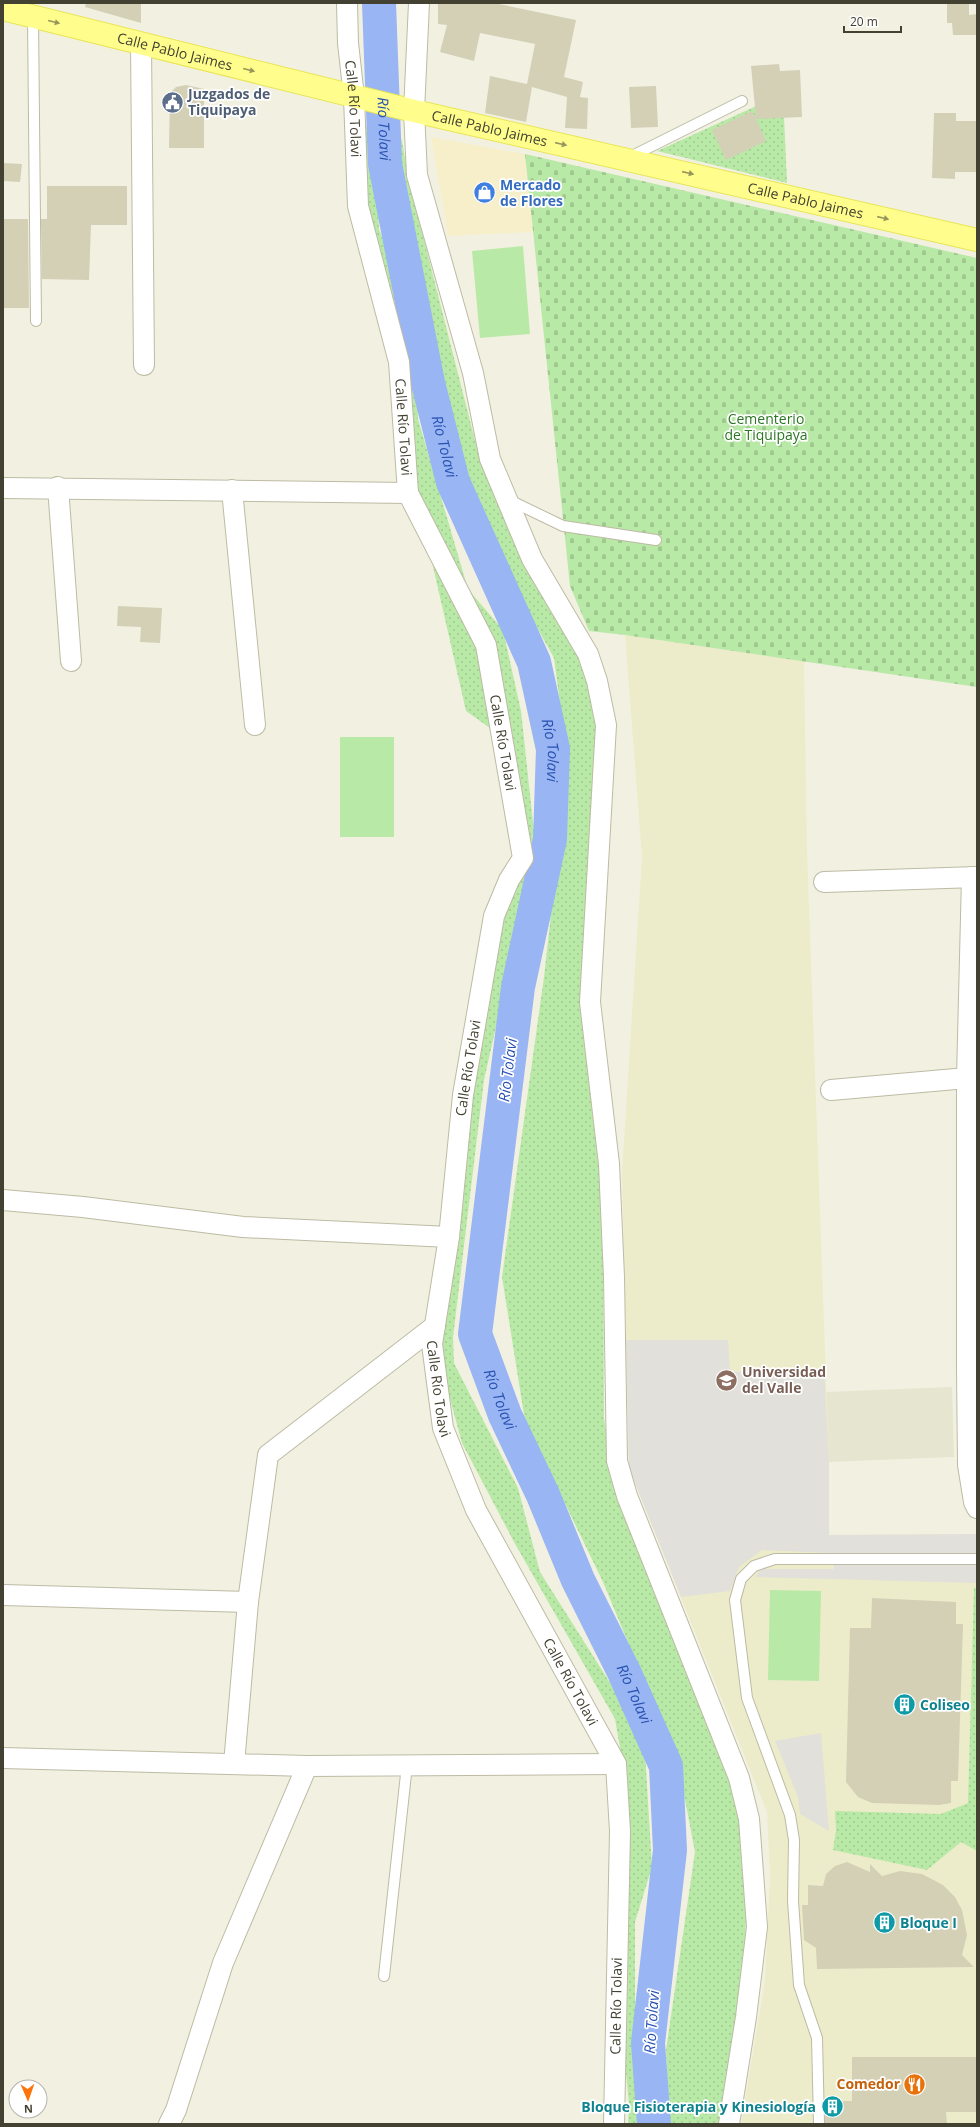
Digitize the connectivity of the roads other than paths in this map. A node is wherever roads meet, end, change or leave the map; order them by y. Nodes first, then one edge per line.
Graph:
1 (346, 3) edge
2 (418, 3) edge
3 (3, 9) edge
4 (33, 17) junction
5 (142, 43) junction
6 (363, 99) junction
7 (742, 101) dead end
8 (408, 110) junction
9 (626, 158) junction
10 (977, 240) edge
11 (36, 321) dead end
12 (144, 365) dead end
13 (3, 488) edge
14 (58, 488) junction
15 (232, 490) junction
16 (408, 493) junction
17 (507, 499) junction
18 (656, 540) dead end
19 (71, 661) dead end
20 (255, 725) dead end
21 (974, 877) edge
22 (824, 882) dead end
23 (967, 1078) junction
24 (831, 1090) dead end
25 (3, 1200) edge
26 (449, 1237) junction
27 (435, 1326) junction
28 (977, 1508) edge
29 (977, 1559) edge
30 (3, 1595) edge
31 (248, 1602) junction
32 (3, 1758) edge
33 (234, 1764) junction
34 (616, 1764) junction
35 (308, 1766) junction
36 (407, 1766) junction
37 (384, 1976) dead end
38 (169, 2124) edge
39 (614, 2124) edge
40 (729, 2124) edge
41 (819, 2124) edge

1 - 6 street, Calle Río Tolavi
2 - 8 street
3 - 4 main road, Calle Pablo Jaimes
4 -> 5 main road, Calle Pablo Jaimes
4 - 11 lane
5 -> 6 main road, Calle Pablo Jaimes
5 - 12 street
6 - 8 main road, Calle Pablo Jaimes
6 - 16 street, Calle Río Tolavi
7 - 9 lane
8 -> 9 main road, Calle Pablo Jaimes
8 - 17 street
9 -> 10 main road, Calle Pablo Jaimes
13 - 14 street
14 - 15 street
14 - 19 street
15 - 16 street
15 - 20 street
16 - 26 street, Calle Río Tolavi
17 - 18 lane
17 - 40 street
21 - 22 street
21 - 23 street
23 - 24 street
23 - 28 street
25 - 26 street
26 - 27 street, Calle Río Tolavi
27 - 31 street
27 - 34 street, Calle Río Tolavi
29 - 41 lane
30 - 31 street
31 - 33 street
32 - 33 street
33 - 35 street
34 - 36 street
34 - 39 street, Calle Río Tolavi
35 - 36 street
35 - 38 street
36 - 37 lane

